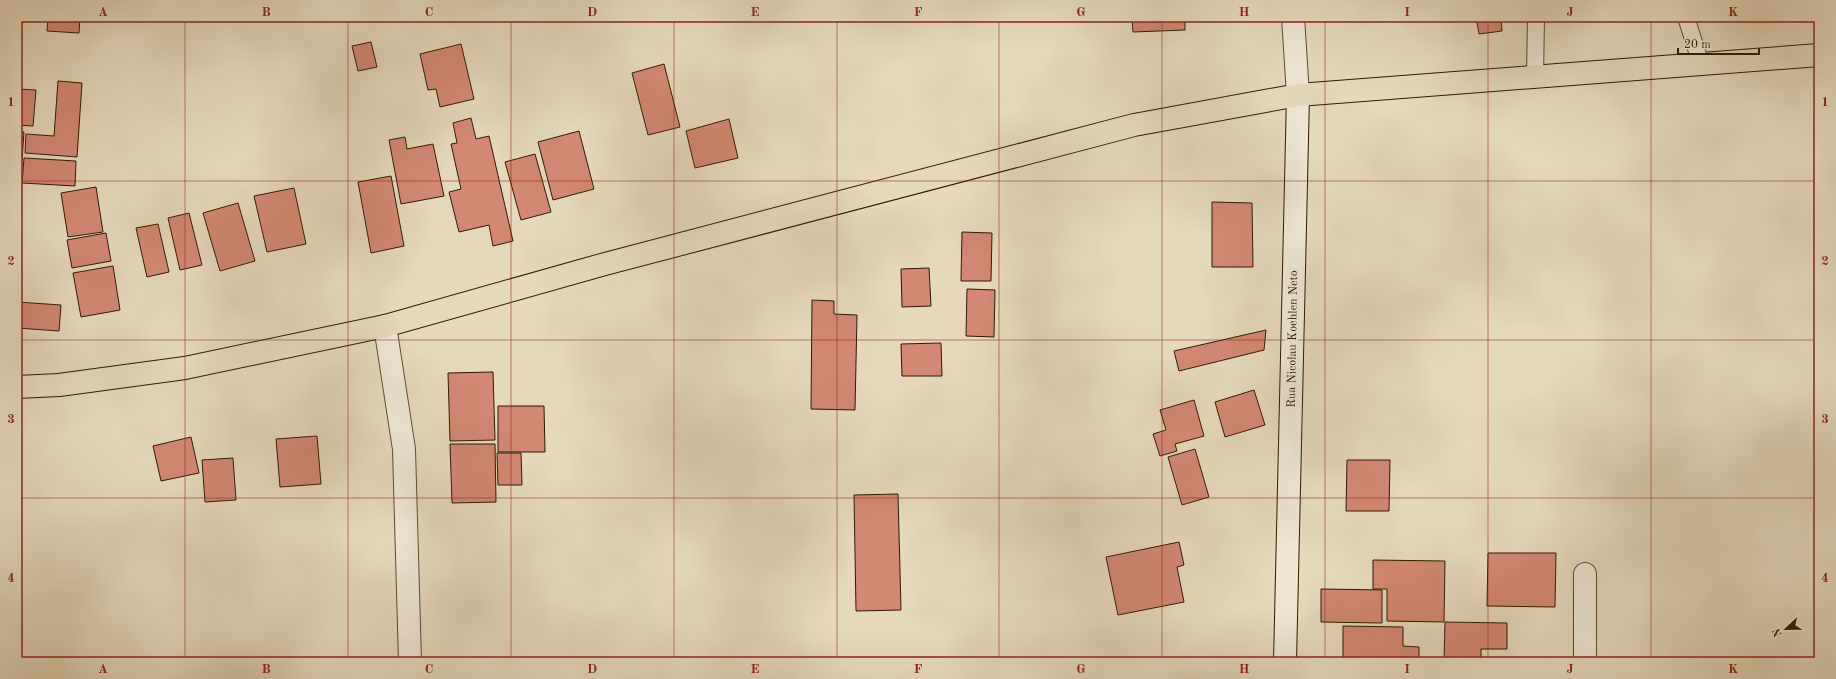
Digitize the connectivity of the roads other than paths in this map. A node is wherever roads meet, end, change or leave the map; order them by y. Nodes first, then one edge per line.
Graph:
1 (1293, 17) edge
2 (1536, 17) edge
3 (1686, 17) edge
4 (1819, 56) edge
5 (1701, 64) junction
6 (1535, 77) junction
7 (1298, 95) junction
8 (385, 326) junction
9 (17, 387) edge
10 (1585, 574) dead end
11 (410, 662) edge
12 (1285, 662) edge
13 (1585, 662) edge

1 - 7 main road, Rua Nicolau Koehlen Neto
2 - 6 lane
3 - 5 lane
4 - 5 main road
5 - 6 main road
6 - 7 main road
7 - 8 main road
7 - 12 main road, Rua Nicolau Koehlen Neto
8 - 9 main road
8 - 11 main road
10 - 13 main road

